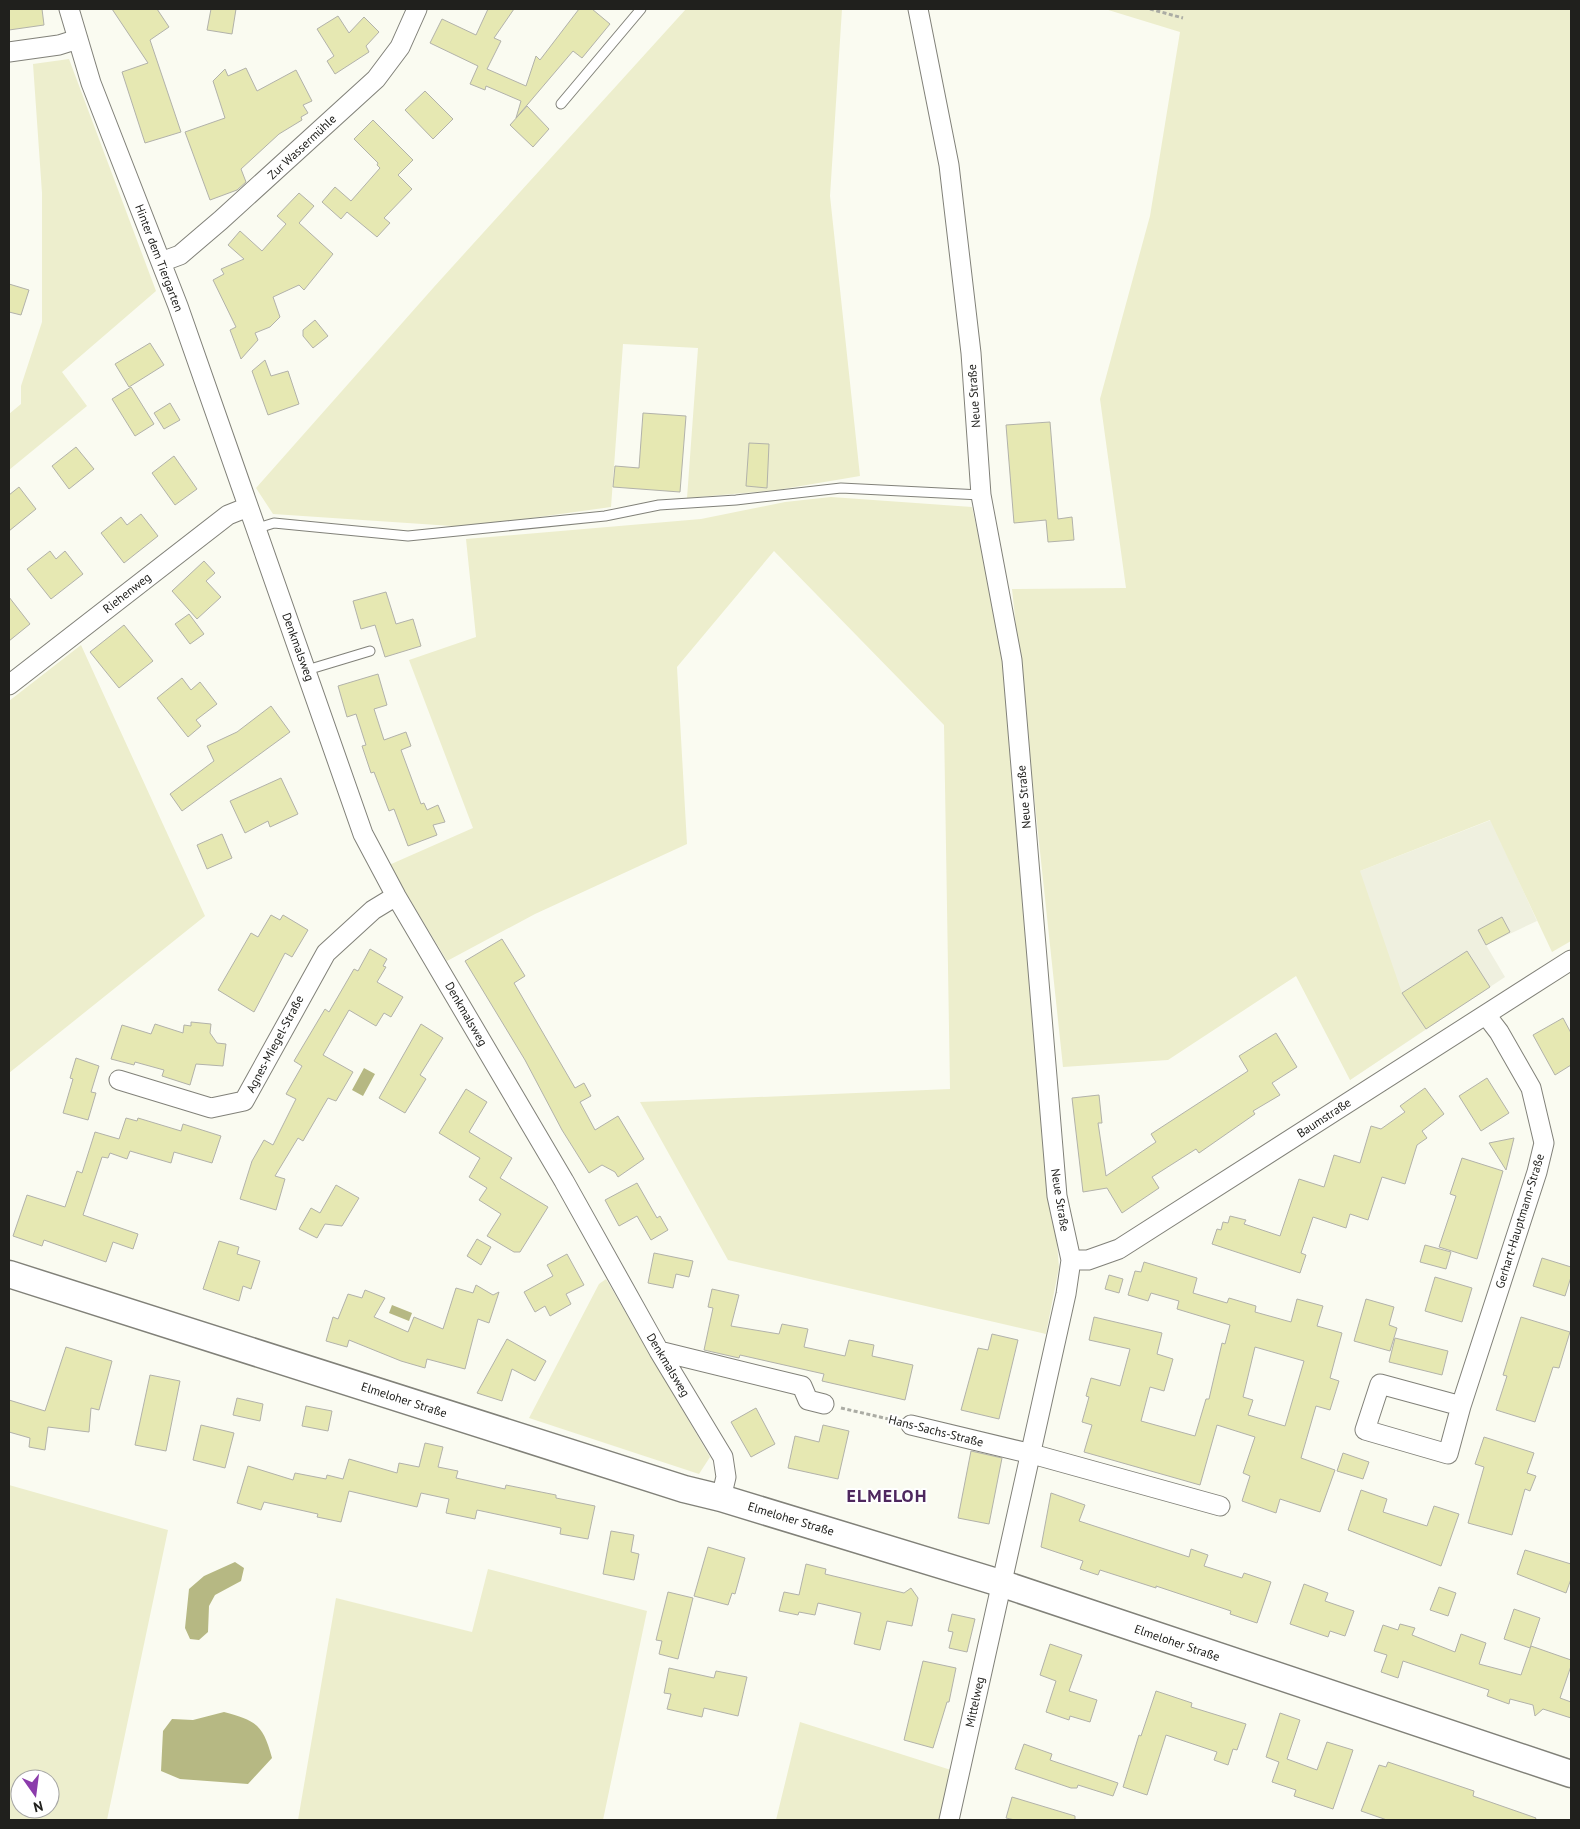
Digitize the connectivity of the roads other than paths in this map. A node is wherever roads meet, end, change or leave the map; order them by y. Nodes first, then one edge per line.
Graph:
1 (69, 9) edge
2 (417, 9) edge
3 (641, 9) edge
4 (918, 9) edge
5 (78, 39) junction
6 (9, 52) edge
7 (560, 104) dead end
8 (161, 262) junction
9 (981, 495) junction
10 (248, 507) junction
11 (255, 529) junction
12 (370, 652) dead end
13 (307, 670) junction
14 (9, 684) edge
15 (396, 896) junction
16 (1571, 960) edge
17 (1486, 1014) junction
18 (119, 1080) dead end
19 (1071, 1260) junction
20 (9, 1274) edge
21 (659, 1351) junction
22 (824, 1404) road end
23 (1461, 1406) junction
24 (911, 1425) road end
25 (1032, 1454) junction
26 (721, 1498) junction
27 (1220, 1506) dead end
28 (1000, 1583) junction
29 (1571, 1774) edge
30 (950, 1820) edge

1 - 5 street, Hinter dem Tiergarten
2 - 8 street, Zur Wassermühle
3 - 7 lane
4 - 9 street, Neue Straße
5 - 6 street
5 - 8 street, Hinter dem Tiergarten
8 - 10 street, Hinter dem Tiergarten
9 - 11 lane
9 - 19 street, Neue Straße
10 - 11 street, Denkmalsweg
10 - 14 street, Riehenweg
11 - 13 street, Denkmalsweg
12 - 13 lane
13 - 15 street, Denkmalsweg
15 - 18 street, Agnes-Miegel-Straße
15 - 21 street, Denkmalsweg
16 - 17 street, Baumstraße
17 - 19 street, Baumstraße
17 - 23 street, Gerhart-Hauptmann-Straße
19 - 25 street, Neue Straße
20 - 26 street, Elmeloher Straße
21 - 22 street
21 - 26 street, Denkmalsweg
23 - 23 street, Gerhart-Hauptmann-Straße
24 - 25 street, Hans-Sachs-Straße
25 - 27 street, Hans-Sachs-Straße
25 - 28 street, Neue Straße
26 - 28 street, Elmeloher Straße
28 - 29 street, Elmeloher Straße
28 - 30 street, Mittelweg

